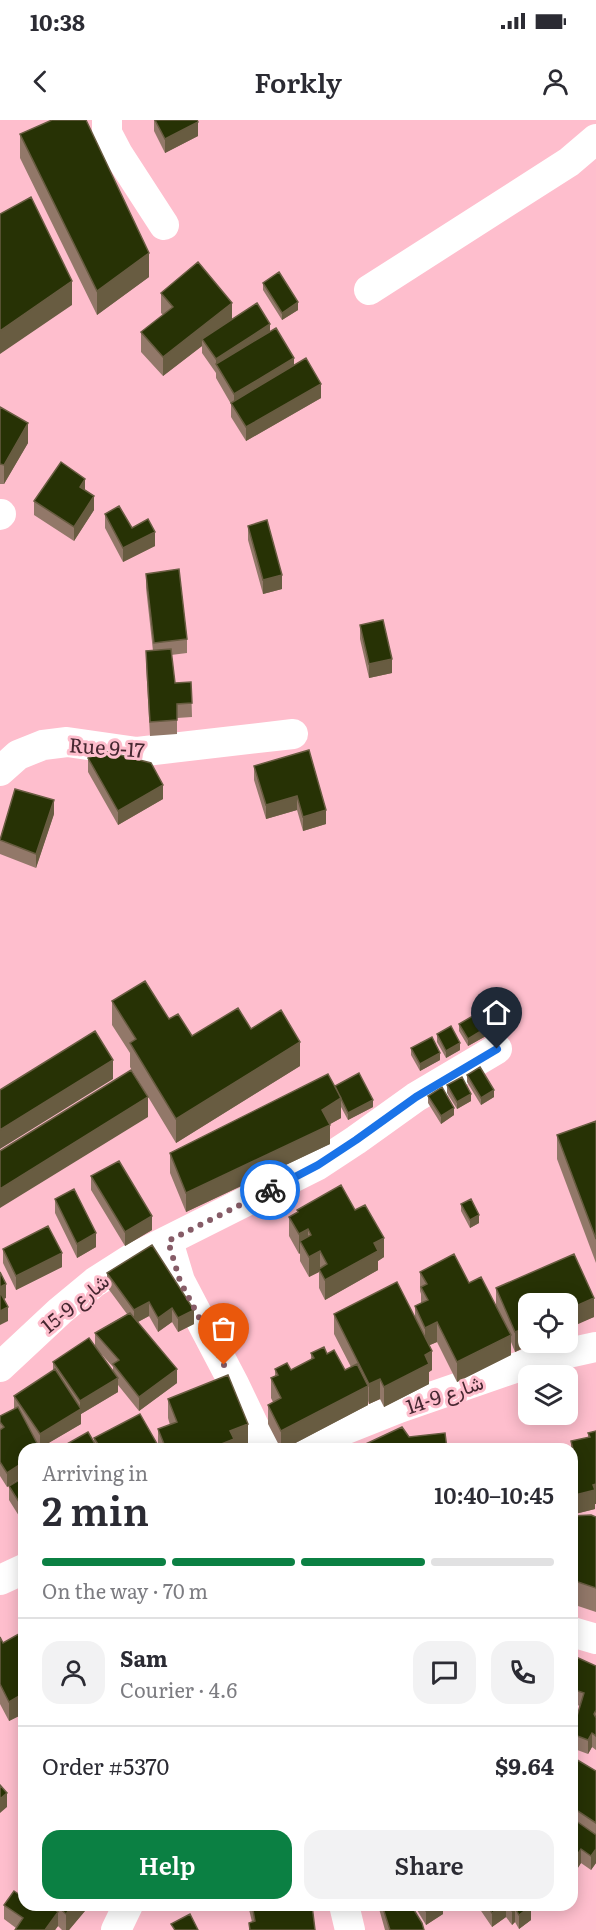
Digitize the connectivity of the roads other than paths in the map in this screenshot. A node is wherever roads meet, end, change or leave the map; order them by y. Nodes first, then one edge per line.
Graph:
1 (107, 120) edge
2 (596, 139) edge
3 (164, 225) dead end
4 (369, 290) dead end
5 (294, 734) dead end
6 (0, 771) edge
7 (497, 1049) dead end
8 (168, 1241) junction
9 (596, 1347) edge
10 (0, 1367) edge
11 (262, 1443) edge
12 (311, 1443) edge
13 (18, 1572) edge
14 (0, 1581) edge
15 (578, 1634) edge
16 (596, 1639) edge
17 (125, 1911) edge
18 (345, 1911) edge
19 (116, 1930) edge
20 (350, 1930) edge

1 - 3 street
2 - 4 street
5 - 6 street, Rue 9-17
7 - 8 street, شارع 9-15
8 - 10 street, شارع 9-15
8 - 11 street
9 - 12 street, شارع 9-14
13 - 14 street
15 - 16 street
17 - 19 street
18 - 20 street

